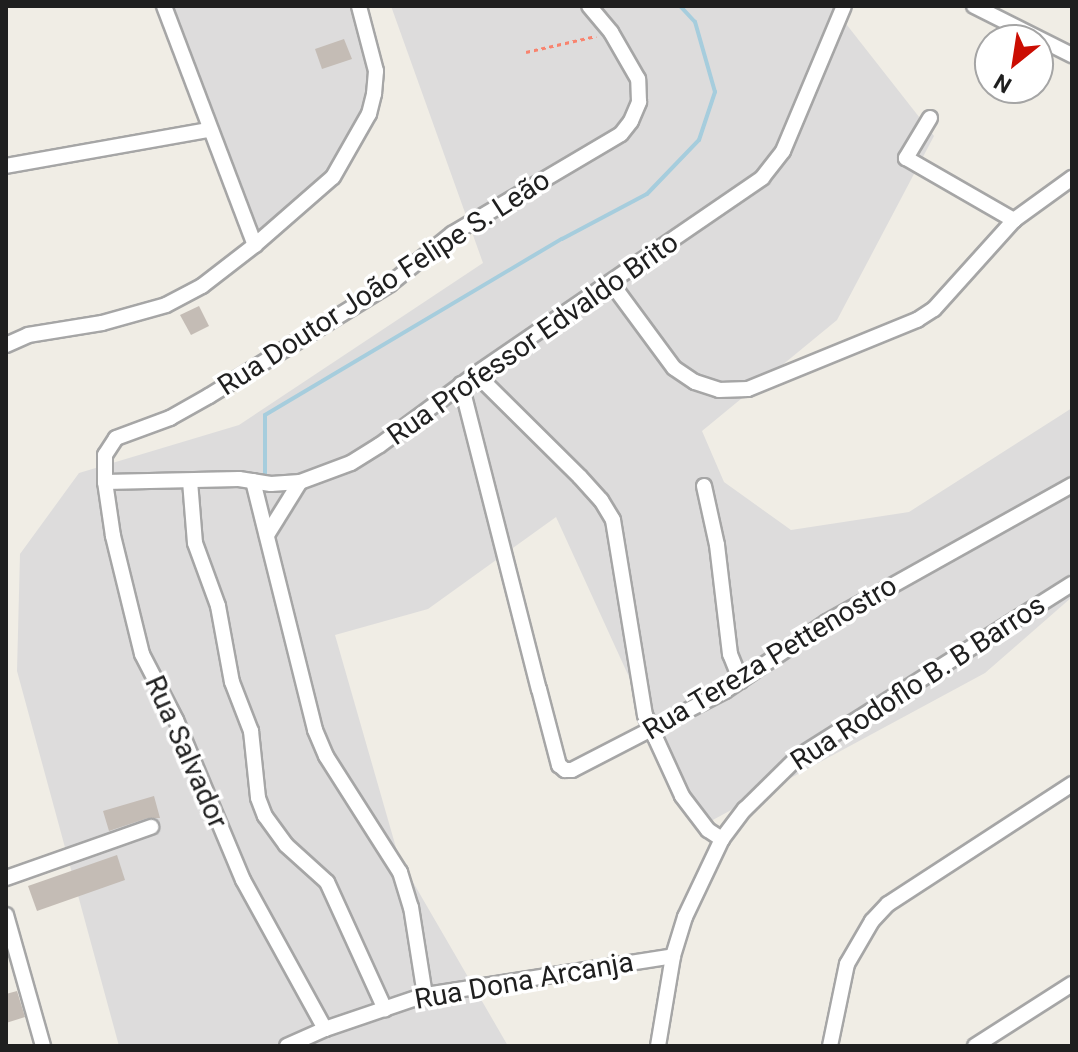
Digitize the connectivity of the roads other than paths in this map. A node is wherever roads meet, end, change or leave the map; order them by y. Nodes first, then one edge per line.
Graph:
1 (164, 6) edge
2 (359, 6) edge
3 (589, 6) edge
4 (844, 6) edge
5 (974, 6) edge
6 (1072, 55) edge
7 (930, 118) dead end
8 (209, 130) junction
9 (6, 166) edge
10 (1072, 178) edge
11 (1014, 220) junction
12 (255, 245) junction
13 (612, 284) junction
14 (6, 345) edge
15 (476, 374) junction
16 (461, 384) junction
17 (105, 455) joint
18 (190, 481) junction
19 (253, 481) junction
20 (105, 482) junction
21 (300, 482) junction
22 (1072, 485) edge
23 (704, 486) dead end
24 (267, 535) junction
25 (1072, 584) edge
26 (741, 681) junction
27 (652, 731) junction
28 (1072, 784) edge
29 (151, 827) dead end
30 (722, 839) junction
31 (6, 878) edge
32 (6, 915) edge
33 (673, 956) junction
34 (1072, 984) edge
35 (425, 995) junction
36 (385, 1009) junction
37 (325, 1029) junction
38 (43, 1046) edge
39 (287, 1046) edge
40 (658, 1046) edge
41 (830, 1046) edge
42 (975, 1046) edge

1 - 8 street
2 - 12 street
3 - 17 street, Rua Doutor João Felipe S. Leão
4 - 13 street, Rua Professor Edvaldo Brito
5 - 6 street
7 - 11 street
8 - 9 street
8 - 12 street
10 - 11 street
11 - 13 street
12 - 14 street
13 - 15 street, Rua Professor Edvaldo Brito
15 - 16 street, Rua Professor Edvaldo Brito
15 - 27 street
16 - 21 street, Rua Professor Edvaldo Brito
16 - 27 street, Rua Tereza Pettenostro
17 - 20 street, Rua Salvador
18 - 19 street, Rua Professor Edvaldo Brito
18 - 20 street, Rua Professor Edvaldo Brito
18 - 36 street
19 - 21 street, Rua Professor Edvaldo Brito
19 - 24 street
20 - 37 street, Rua Salvador
21 - 24 street
22 - 26 street, Rua Tereza Pettenostro
23 - 26 street
24 - 35 street
25 - 30 street, Rua Rodoflo B. B Barros
26 - 27 street, Rua Tereza Pettenostro
27 - 30 street
28 - 41 street
29 - 31 street
30 - 33 street, Rua Rodoflo B. B Barros
32 - 38 street
33 - 35 street, Rua Dona Arcanja
33 - 40 street, Rua Rodoflo B. B Barros
34 - 42 street
35 - 36 street, Rua Dona Arcanja
36 - 37 street, Rua Dona Arcanja
37 - 39 street, Rua Dona Arcanja

